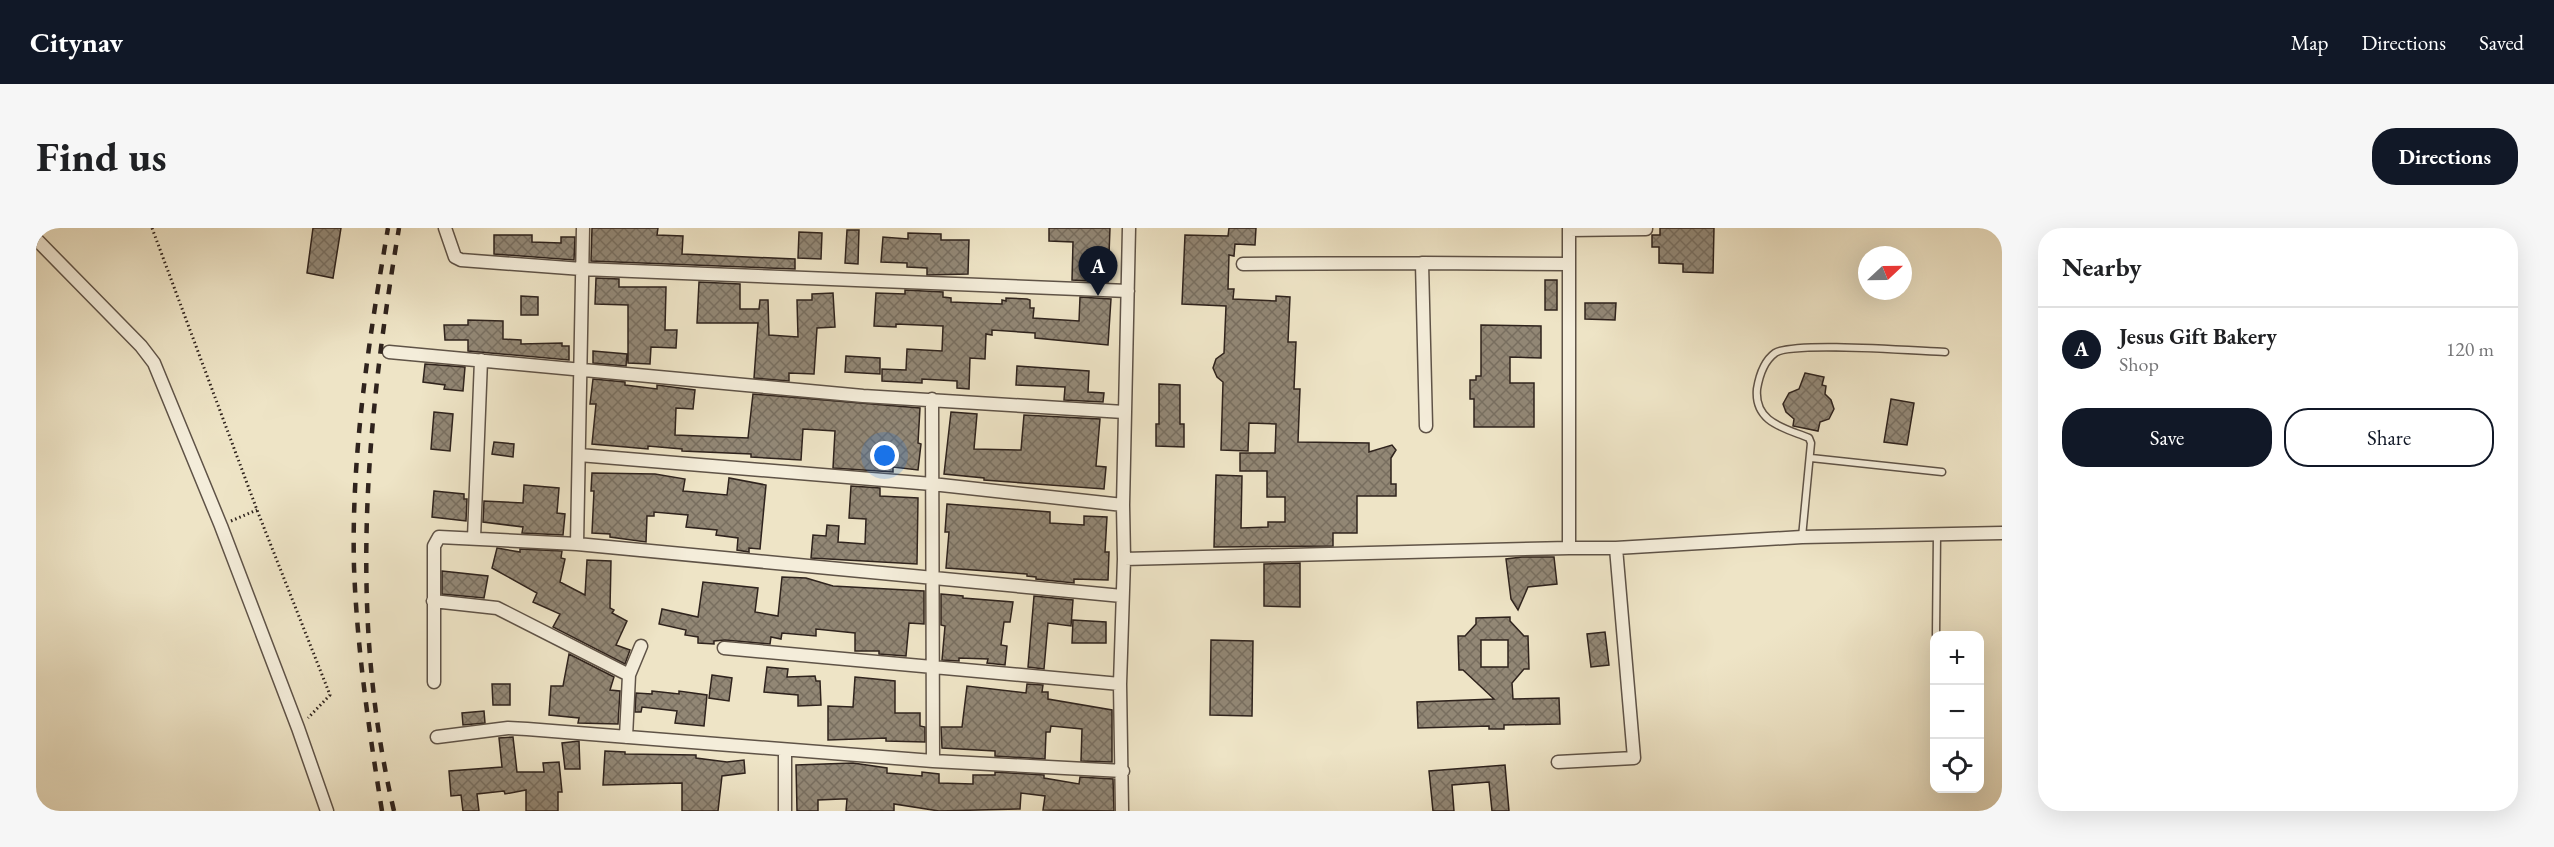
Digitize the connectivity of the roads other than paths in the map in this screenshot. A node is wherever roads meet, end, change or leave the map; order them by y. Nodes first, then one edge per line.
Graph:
1 (446, 228) edge
2 (583, 228) edge
3 (1128, 228) edge
4 (1569, 229) edge
5 (1646, 230) dead end
6 (36, 240) edge
7 (1422, 263) junction
8 (1244, 264) dead end
9 (1569, 264) junction
10 (582, 269) junction
11 (1128, 291) junction
12 (389, 352) dead end
13 (1945, 352) dead end
14 (481, 360) junction
15 (580, 369) junction
16 (932, 399) junction
17 (1124, 412) junction
18 (1426, 426) dead end
19 (579, 455) junction
20 (1811, 458) junction
21 (1942, 472) dead end
22 (932, 484) junction
23 (1123, 505) junction
24 (2002, 533) edge
25 (1937, 535) junction
26 (1802, 537) junction
27 (474, 538) junction
28 (577, 544) junction
29 (1569, 548) junction
30 (1617, 548) junction
31 (1124, 560) junction
32 (932, 579) junction
33 (1122, 596) junction
34 (433, 601) junction
35 (1936, 631) edge
36 (641, 646) dead end
37 (724, 648) dead end
38 (932, 668) junction
39 (629, 675) junction
40 (434, 682) dead end
41 (1120, 684) junction
42 (437, 737) dead end
43 (626, 738) junction
44 (785, 750) junction
45 (933, 760) junction
46 (1558, 762) dead end
47 (1123, 771) junction
48 (327, 811) edge
49 (785, 811) edge
50 (1122, 811) edge

1 - 10 street
2 - 10 street
3 - 11 street
4 - 5 street
4 - 9 street
6 - 48 street
7 - 8 street
7 - 9 street
7 - 18 street
9 - 29 street
10 - 11 street
10 - 15 street
11 - 17 street
12 - 14 street
13 - 20 lane
14 - 15 street
14 - 27 street
15 - 16 street
15 - 19 street
16 - 17 street
16 - 22 street
17 - 23 street
19 - 22 street
19 - 28 street
20 - 21 lane
20 - 26 lane
22 - 23 street
22 - 32 street
23 - 31 street
24 - 25 street
25 - 26 street
25 - 35 lane
26 - 30 street
27 - 28 street
27 - 34 street
28 - 32 street
29 - 30 street
29 - 31 street
30 - 46 street
31 - 33 street
32 - 33 street
32 - 38 street
33 - 41 street
34 - 39 street
34 - 40 street
36 - 39 street
37 - 38 street
38 - 41 street
38 - 45 street
39 - 43 street
41 - 47 street
42 - 43 street
43 - 44 street
44 - 45 street
44 - 49 street
45 - 47 street
47 - 50 street

